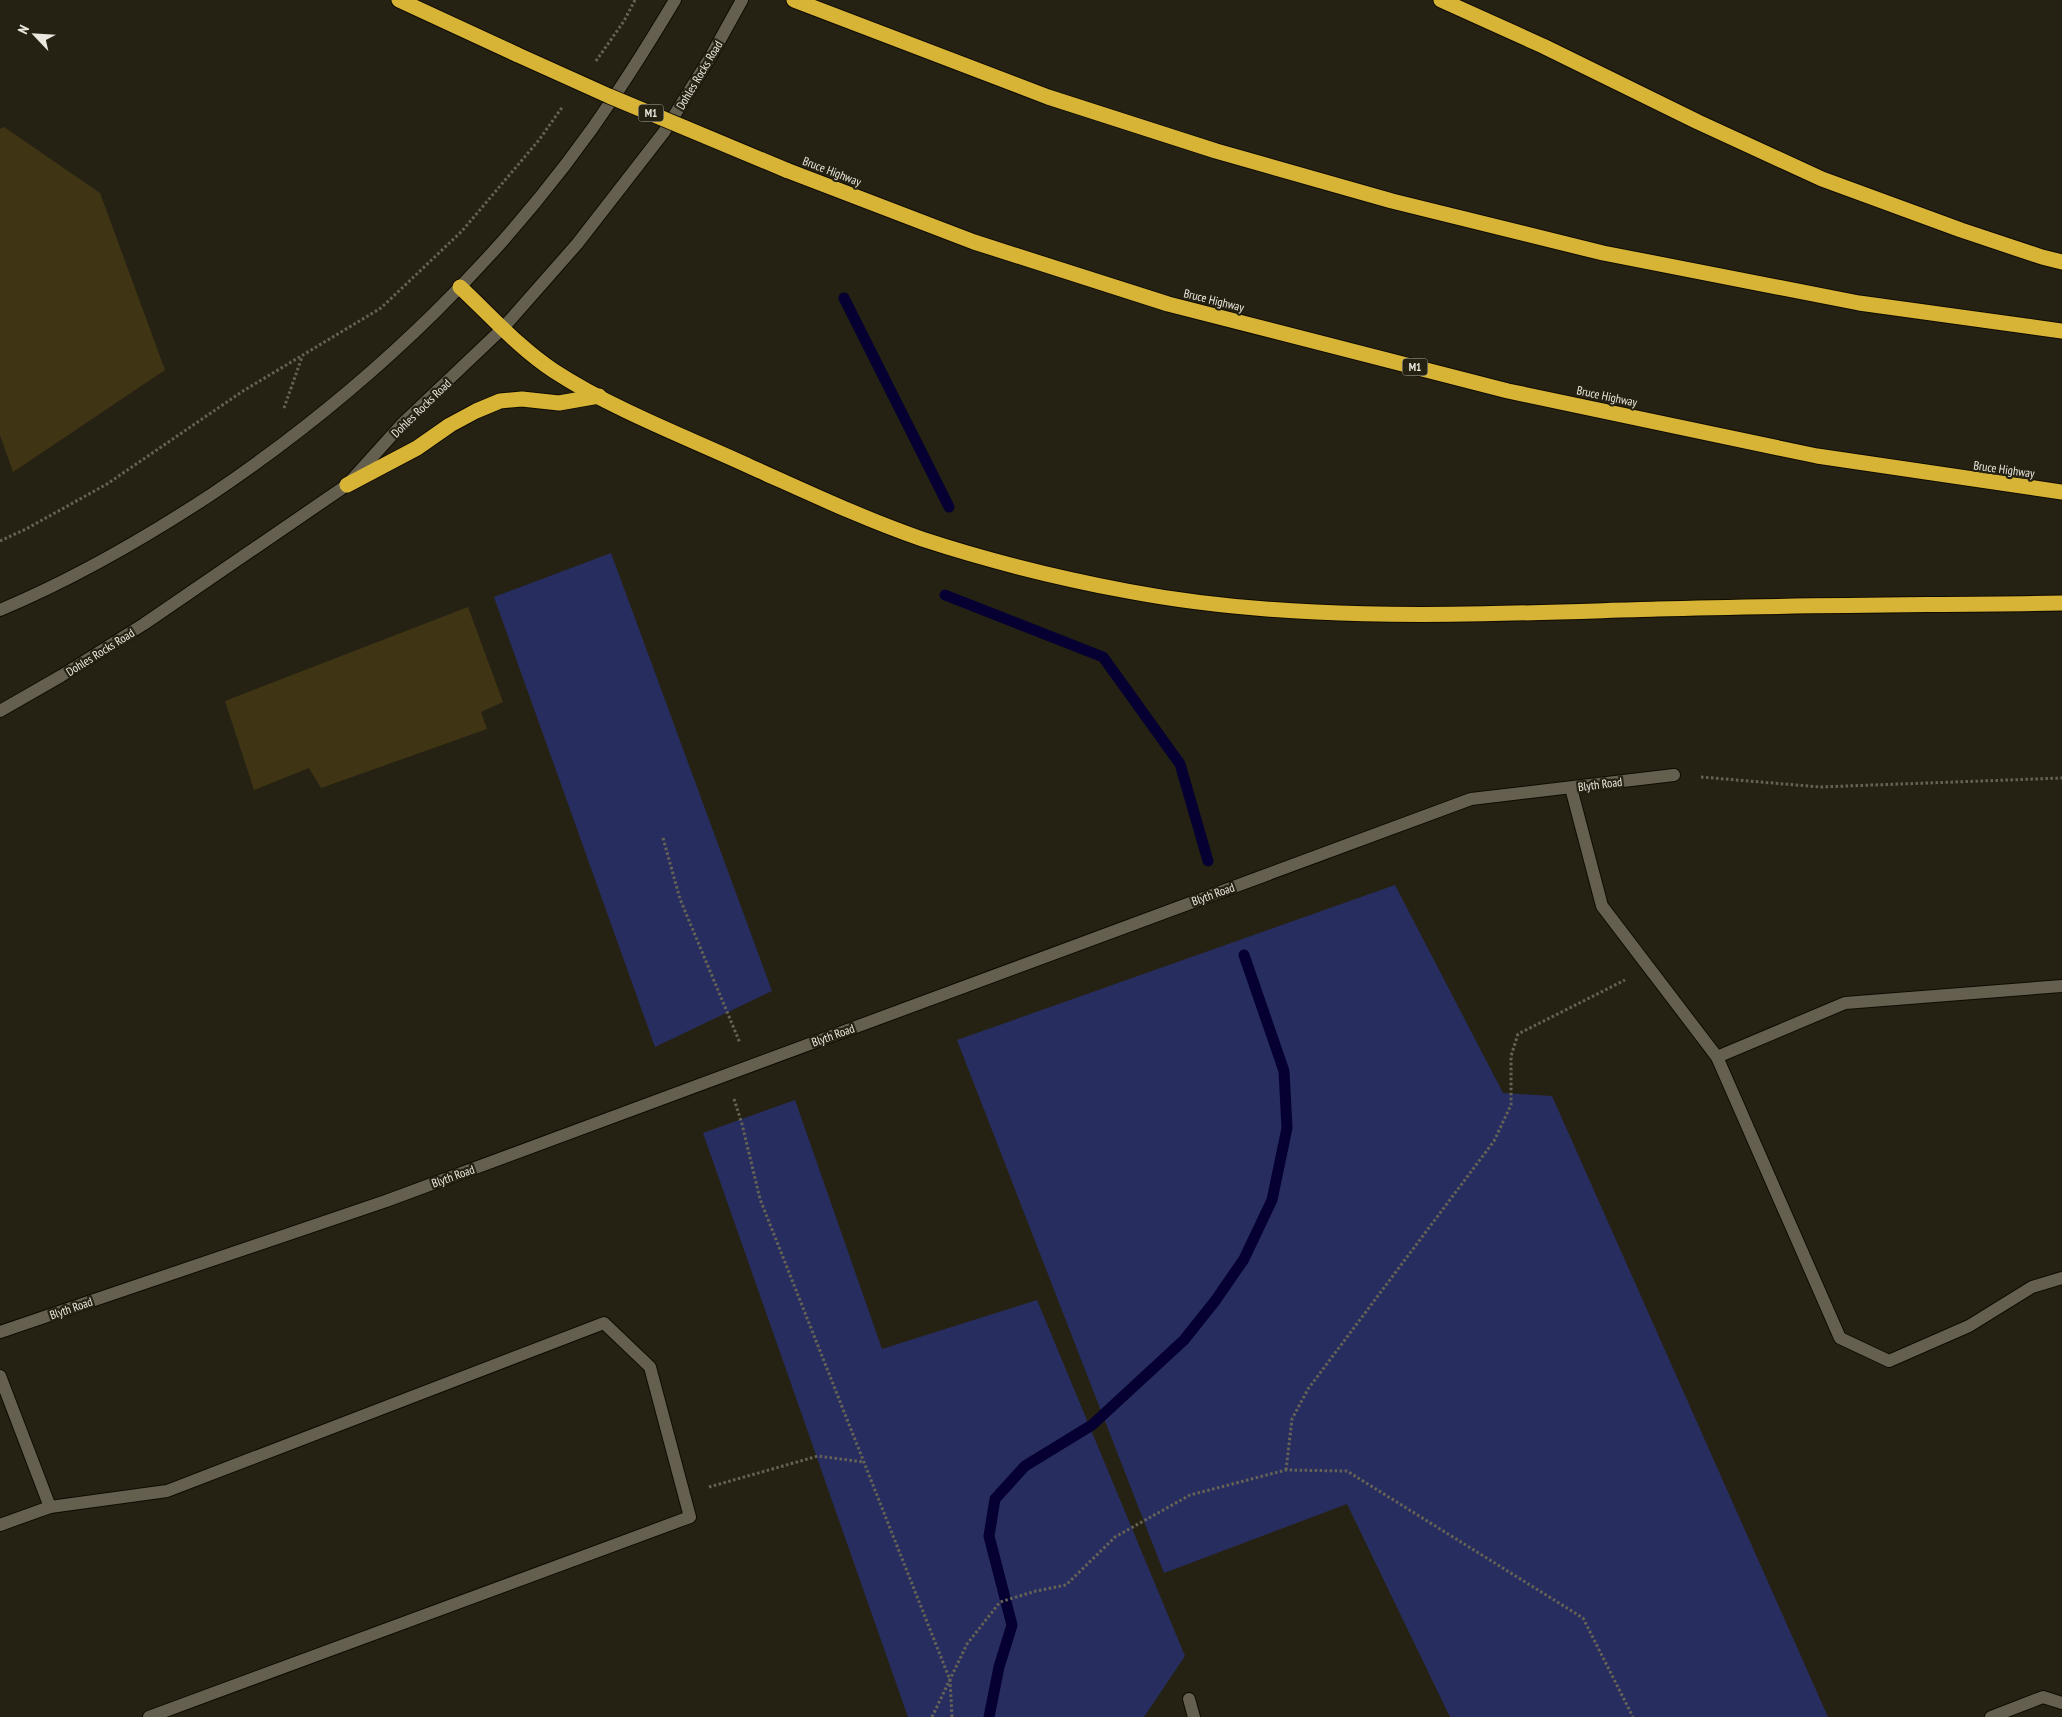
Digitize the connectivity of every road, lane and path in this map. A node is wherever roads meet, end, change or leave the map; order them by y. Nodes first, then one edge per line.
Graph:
1 (400, 0) edge
2 (635, 0) edge
3 (675, 0) edge
4 (742, 0) edge
5 (794, 0) edge
6 (1441, 0) edge
7 (590, 68) dead end
8 (567, 100) dead end
9 (2062, 262) edge
10 (460, 287) junction
11 (503, 328) junction
12 (2062, 331) edge
13 (599, 396) junction
14 (347, 485) junction
15 (2062, 492) edge
16 (0, 541) edge
17 (2062, 602) edge
18 (0, 610) edge
19 (0, 711) edge
20 (1674, 775) joint
21 (2062, 778) edge
22 (1571, 788) junction
23 (663, 838) dead end
24 (1650, 968) junction
25 (2062, 986) edge
26 (1718, 1057) junction
27 (750, 1066) junction
28 (726, 1075) junction
29 (2062, 1278) edge
30 (0, 1332) edge
31 (0, 1376) edge
32 (864, 1462) junction
33 (1286, 1470) junction
34 (685, 1494) junction
35 (50, 1507) junction
36 (0, 1526) edge
37 (950, 1680) junction
38 (1189, 1699) dead end
39 (2062, 1703) edge
40 (148, 1717) edge
41 (932, 1717) edge
42 (952, 1717) edge
43 (1194, 1717) edge
44 (1633, 1717) edge
45 (1990, 1717) edge

1 - 15 highway, Bruce Highway / M1, bridge
2 - 7 path
3 - 10 main road
4 - 11 main road, Dohles Rocks Road
5 - 12 highway
6 - 9 highway
8 - 16 path
10 - 11 highway
10 - 18 main road
11 - 13 highway
11 - 14 main road, Dohles Rocks Road
13 - 14 highway
13 - 17 highway
14 - 19 main road, Dohles Rocks Road
20 - 21 path
20 - 22 main road, Blyth Road
22 - 24 main road
22 - 27 main road, Blyth Road
23 - 27 path
24 - 26 main road
24 - 33 path
25 - 26 main road
26 - 29 main road
27 - 28 main road, Blyth Road
28 - 30 main road, Blyth Road
28 - 32 path
31 - 35 main road
32 - 34 path
32 - 37 path
33 - 37 path
33 - 44 path
34 - 35 main road
34 - 40 main road
35 - 36 main road
37 - 41 path
37 - 42 path
38 - 43 main road
39 - 45 main road

